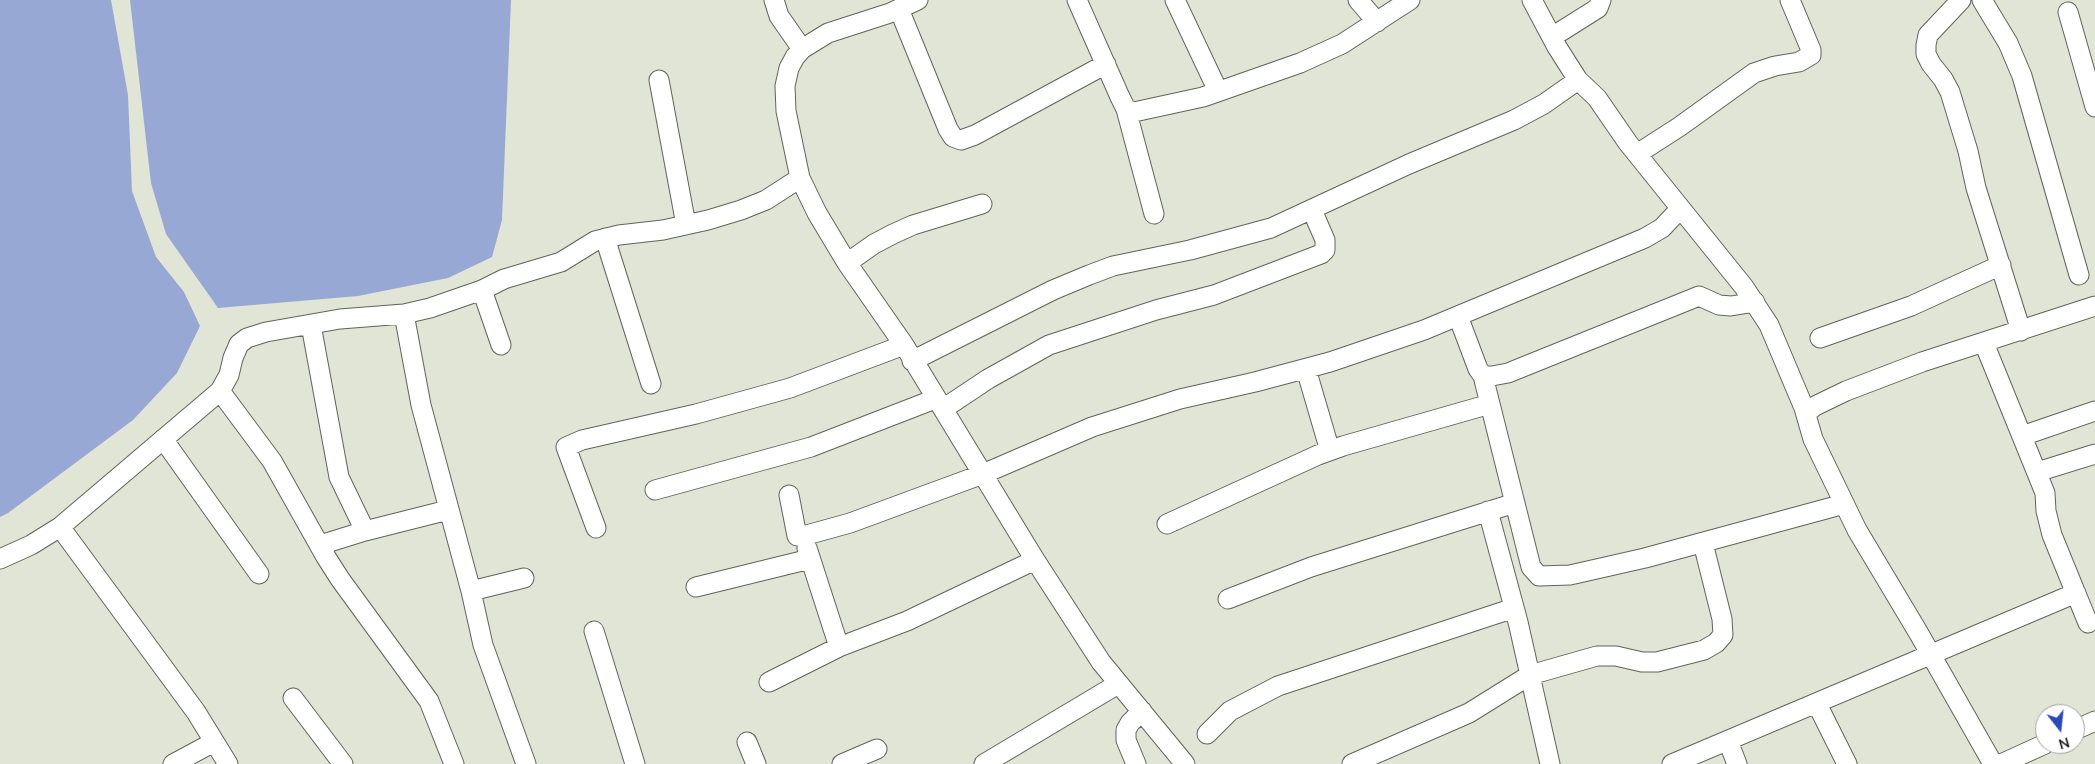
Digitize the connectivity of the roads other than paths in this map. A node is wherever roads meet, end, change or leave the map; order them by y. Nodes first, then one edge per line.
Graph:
1 (774, 0) edge
2 (918, 0) edge
3 (1077, 0) edge
4 (1175, 0) edge
5 (1358, 0) edge
6 (1410, 0) edge
7 (1532, 0) edge
8 (1790, 0) edge
9 (1961, 0) edge
10 (1982, 0) edge
11 (1600, 4) edge
12 (879, 8) edge
13 (900, 9) junction
14 (2068, 12) dead end
15 (1377, 22) junction
16 (1552, 37) junction
17 (802, 49) junction
18 (1106, 64) junction
19 (659, 80) dead end
20 (1578, 80) junction
21 (1218, 92) junction
22 (2095, 106) edge
23 (1126, 108) junction
24 (1645, 149) junction
25 (800, 178) junction
26 (982, 204) dead end
27 (1680, 209) junction
28 (1312, 210) junction
29 (1154, 214) dead end
30 (686, 225) junction
31 (605, 238) junction
32 (847, 263) junction
33 (2001, 265) junction
34 (2079, 275) dead end
35 (482, 290) junction
36 (1755, 302) junction
37 (2095, 306) edge
38 (404, 314) junction
39 (1458, 316) junction
40 (311, 324) junction
41 (2021, 331) junction
42 (1820, 338) dead end
43 (1984, 343) junction
44 (501, 345) dead end
45 (908, 353) junction
46 (1306, 369) junction
47 (1483, 376) junction
48 (651, 384) dead end
49 (220, 390) junction
50 (939, 404) junction
51 (1490, 404) junction
52 (2095, 411) edge
53 (1806, 413) junction
54 (2022, 436) junction
55 (163, 439) junction
56 (1330, 451) junction
57 (2095, 454) edge
58 (2037, 472) junction
59 (983, 474) junction
60 (655, 490) dead end
61 (789, 495) dead end
62 (1515, 503) junction
63 (1844, 504) junction
64 (448, 510) junction
65 (1488, 511) junction
66 (1167, 524) dead end
67 (60, 527) junction
68 (596, 528) dead end
69 (365, 531) junction
70 (803, 536) junction
71 (1703, 543) junction
72 (320, 545) junction
73 (0, 558) edge
74 (810, 559) junction
75 (1034, 560) junction
76 (259, 574) dead end
77 (524, 578) dead end
78 (696, 587) dead end
79 (471, 591) junction
80 (2084, 598) edge
81 (1228, 599) dead end
82 (1514, 608) junction
83 (2088, 623) dead end
84 (594, 631) dead end
85 (839, 647) junction
86 (1931, 654) junction
87 (1530, 675) junction
88 (769, 682) dead end
89 (1118, 684) junction
90 (292, 698) dead end
91 (1817, 704) junction
92 (1142, 711) junction
93 (1207, 734) dead end
94 (214, 742) junction
95 (747, 742) dead end
96 (1728, 742) junction
97 (877, 749) dead end
98 (2035, 749) edge
99 (173, 764) edge
100 (228, 764) edge
101 (343, 764) edge
102 (454, 764) edge
103 (526, 764) edge
104 (636, 764) edge
105 (756, 764) edge
106 (842, 764) edge
107 (984, 764) edge
108 (1136, 764) edge
109 (1185, 764) edge
110 (1352, 764) edge
111 (1550, 764) edge
112 (1672, 764) edge
113 (1736, 764) edge
114 (1847, 764) edge
115 (1993, 764) edge
116 (2001, 764) edge

1 - 17 street
2 - 13 street
3 - 18 street
4 - 21 street
5 - 15 street
6 - 15 street
7 - 16 street
8 - 24 street
9 - 33 street
10 - 34 street
11 - 16 street
12 - 13 street
12 - 17 street
13 - 18 street
14 - 22 street
15 - 21 street
16 - 20 street
17 - 25 street
18 - 23 street
19 - 30 street
20 - 24 street
20 - 28 street
21 - 23 street
23 - 29 street
24 - 27 street
25 - 30 street
25 - 32 street
26 - 32 street
27 - 36 street
27 - 39 street
28 - 45 street
28 - 50 street
30 - 31 street
31 - 35 street
31 - 48 street
32 - 45 street
33 - 41 street
33 - 42 street
35 - 38 street
35 - 44 street
36 - 47 street
36 - 53 street
37 - 41 street
38 - 40 street
38 - 64 street
39 - 46 street
39 - 47 street
40 - 49 street
40 - 69 street
41 - 43 street
43 - 53 street
43 - 54 street
45 - 50 street
45 - 68 street
46 - 56 street
46 - 59 street
47 - 51 street
49 - 55 street
49 - 72 street
50 - 59 street
50 - 60 street
51 - 56 street
51 - 62 street
52 - 54 street
53 - 63 street
54 - 58 street
55 - 67 street
55 - 76 street
56 - 66 street
57 - 58 street
58 - 80 street
59 - 70 street
59 - 75 street
61 - 70 street
62 - 65 street
62 - 71 street
63 - 71 street
63 - 86 street
64 - 69 street
64 - 79 street
65 - 81 street
65 - 82 street
67 - 73 street
67 - 94 street
69 - 72 street
70 - 74 street
71 - 87 street
72 - 102 street
74 - 78 street
74 - 85 street
75 - 85 street
75 - 89 street
77 - 79 street
79 - 103 street
80 - 83 street
80 - 86 street
82 - 87 street
82 - 93 street
84 - 104 street
85 - 88 street
86 - 91 street
86 - 115 street
87 - 110 street
87 - 111 street
89 - 92 street
89 - 107 street
90 - 101 street
91 - 96 street
91 - 114 street
92 - 108 street
92 - 109 street
94 - 99 street
94 - 100 street
95 - 105 street
96 - 112 street
96 - 113 street
97 - 106 street
98 - 116 street

